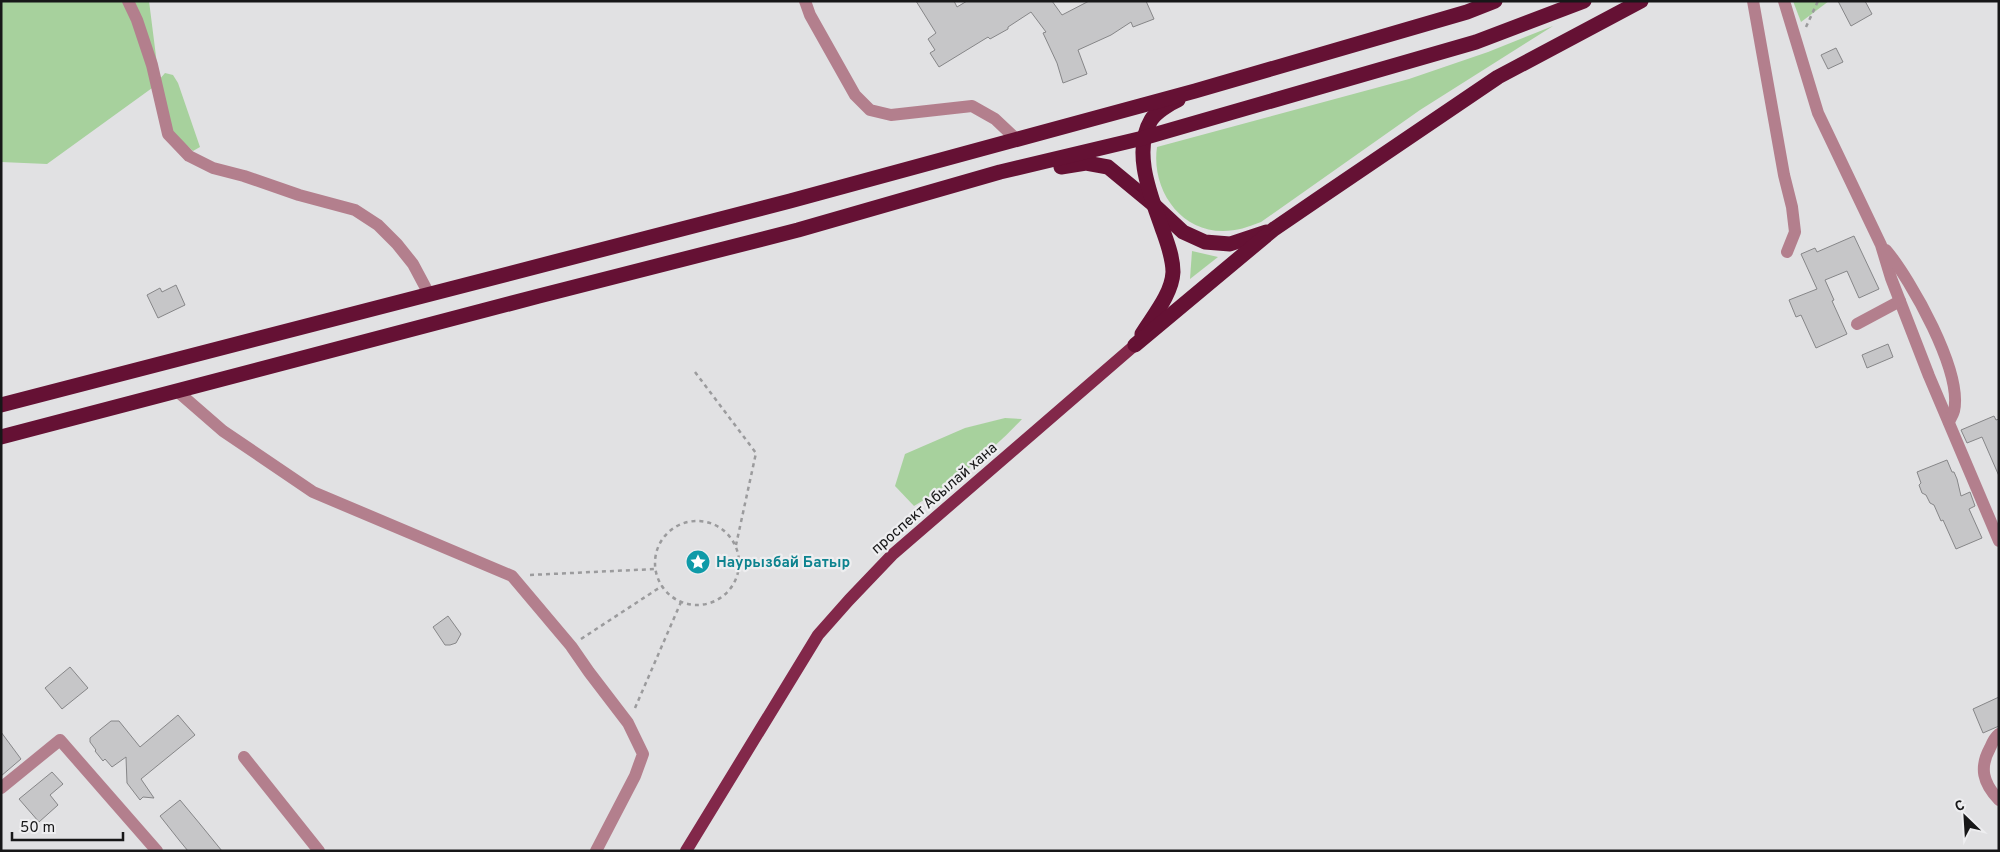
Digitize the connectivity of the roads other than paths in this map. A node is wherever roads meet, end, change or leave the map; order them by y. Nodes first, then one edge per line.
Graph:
1 (128, 1) edge
2 (805, 1) edge
3 (1495, 1) edge
4 (1584, 1) edge
5 (1641, 1) edge
6 (1753, 1) edge
7 (1784, 1) edge
8 (1195, 91) junction
9 (1143, 138) junction
10 (1016, 140) junction
11 (1000, 172) junction
12 (1154, 205) junction
13 (1274, 229) junction
14 (1881, 245) junction
15 (1788, 252) dead end
16 (429, 294) junction
17 (1900, 301) junction
18 (1857, 324) dead end
19 (1135, 345) junction
20 (178, 391) junction
21 (1, 405) edge
22 (1949, 422) junction
23 (1, 437) edge
24 (1999, 541) edge
25 (1999, 734) edge
26 (244, 757) dead end
27 (1, 788) edge
28 (1999, 800) edge
29 (158, 851) edge
30 (319, 851) edge
31 (596, 851) edge
32 (686, 851) edge

1 - 16 street
2 - 10 street
3 - 8 highway
4 - 9 highway
5 - 13 highway
6 - 15 street
7 - 14 street
8 - 9 highway
8 - 10 highway
9 - 11 highway
9 - 12 highway
10 - 16 highway
11 - 12 highway
11 - 20 highway
12 - 13 highway
12 - 19 highway
13 - 19 highway
14 - 17 street
14 - 22 street
16 - 21 highway
17 - 18 street
17 - 22 street
19 - 32 main road, проспект Абылай хана
20 - 23 highway
20 - 31 street
22 - 24 street
25 - 28 street
26 - 30 street
27 - 29 street

